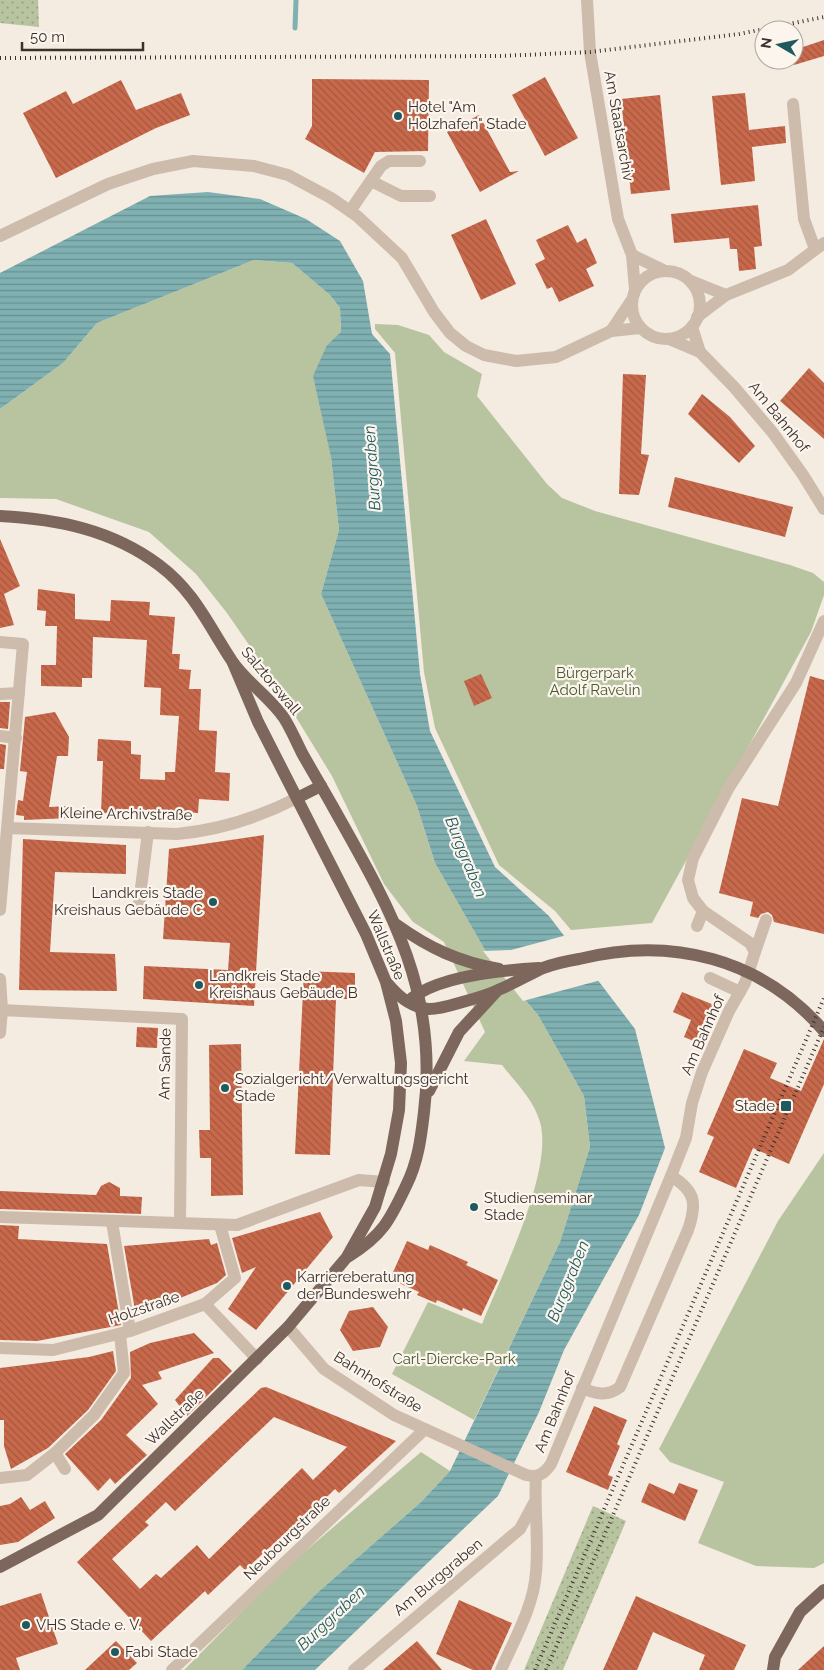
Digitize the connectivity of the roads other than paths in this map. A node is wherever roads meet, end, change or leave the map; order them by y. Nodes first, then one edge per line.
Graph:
1 (587, 0) edge
2 (793, 104) dead end
3 (420, 161) dead end
4 (371, 181) junction
5 (430, 196) dead end
6 (350, 211) junction
7 (0, 236) edge
8 (820, 246) edge
9 (632, 255) junction
10 (663, 270) junction
11 (690, 282) junction
12 (633, 295) junction
13 (726, 295) junction
14 (695, 322) junction
15 (640, 328) junction
16 (611, 330) junction
17 (669, 339) junction
18 (700, 352) junction
19 (824, 509) edge
20 (0, 516) edge
21 (824, 622) edge
22 (0, 642) edge
23 (233, 663) junction
24 (19, 693) junction
25 (0, 694) edge
26 (0, 736) edge
27 (16, 738) junction
28 (321, 786) junction
29 (297, 798) junction
30 (8, 828) junction
31 (148, 832) junction
32 (139, 904) dead end
33 (0, 910) edge
34 (703, 911) junction
35 (766, 920) dead end
36 (396, 924) junction
37 (697, 926) dead end
38 (754, 952) junction
39 (544, 968) junction
40 (506, 970) junction
41 (710, 978) dead end
42 (0, 979) edge
43 (386, 982) junction
44 (497, 991) junction
45 (740, 992) junction
46 (418, 993) junction
47 (407, 1002) junction
48 (422, 1008) junction
49 (2, 1010) junction
50 (396, 1021) junction
51 (824, 1031) edge
52 (0, 1033) edge
53 (426, 1098) junction
54 (671, 1176) junction
55 (384, 1182) junction
56 (0, 1217) edge
57 (112, 1222) junction
58 (180, 1222) junction
59 (220, 1225) junction
60 (347, 1258) junction
61 (204, 1304) junction
62 (288, 1327) junction
63 (125, 1333) junction
64 (0, 1348) edge
65 (257, 1359) junction
66 (582, 1388) junction
67 (424, 1430) junction
68 (55, 1453) junction
69 (65, 1469) dead end
70 (536, 1476) junction
71 (0, 1478) edge
72 (534, 1503) junction
73 (0, 1567) edge
74 (824, 1590) edge
75 (172, 1670) edge
76 (354, 1670) edge
77 (501, 1670) edge
78 (773, 1670) edge

1 - 9 street, Am Staatsarchiv
2 - 8 street
3 - 4 street
4 - 5 street
4 - 6 street
6 - 7 street
6 - 16 street
8 - 13 street
9 - 10 street
9 - 12 street, Am Staatsarchiv
10 - 11 street
10 - 12 street
11 - 13 street
11 - 14 street
12 - 15 street
12 - 16 street
13 - 14 street
14 - 17 street
14 - 18 street, Am Bahnhof
15 - 16 street
15 - 17 street
17 - 18 street, Am Bahnhof
18 - 19 street, Am Bahnhof
20 - 23 main road, Salztorswall
21 - 34 street
22 - 24 street
23 - 28 main road, Salztorswall
23 - 29 main road, Wallstraße
24 - 25 street
24 - 27 street
26 - 27 street
27 - 30 street
28 - 29 main road
28 - 36 main road, Salztorswall
29 - 31 street, Kleine Archivstraße
29 - 43 main road, Wallstraße
30 - 31 street, Kleine Archivstraße
30 - 33 street
31 - 32 street
34 - 37 street
34 - 38 street
35 - 38 street, Am Bahnhof
36 - 40 main road
36 - 46 main road, Wallstraße
38 - 45 street, Am Bahnhof
39 - 40 main road
39 - 44 main road
39 - 51 main road
40 - 46 main road
41 - 45 street
42 - 49 street
43 - 47 main road
43 - 50 main road, Wallstraße
44 - 48 main road
44 - 53 main road
45 - 54 street, Am Bahnhof
46 - 47 main road
46 - 48 main road, Wallstraße
47 - 48 main road
47 - 50 main road
48 - 53 main road, Wallstraße
49 - 52 street
49 - 58 street, Am Sande
50 - 55 main road, Wallstraße
53 - 60 main road, Wallstraße
54 - 66 street, Am Bahnhof
54 - 66 street
55 - 59 street
55 - 60 main road, Wallstraße
56 - 57 street
57 - 58 street
57 - 63 street
58 - 59 street
59 - 61 street, Holzstraße
60 - 62 main road, Wallstraße
61 - 63 street, Holzstraße
61 - 65 street
62 - 65 main road, Wallstraße
62 - 67 street, Bahnhofstraße
63 - 64 street, Holzstraße
63 - 68 street
65 - 73 main road, Wallstraße
66 - 70 street, Am Bahnhof
67 - 70 street, Bahnhofstraße
67 - 75 street, Neubourgstraße
68 - 69 street
68 - 71 street
70 - 72 street
72 - 76 street, Am Burggraben
72 - 77 street
74 - 78 main road

